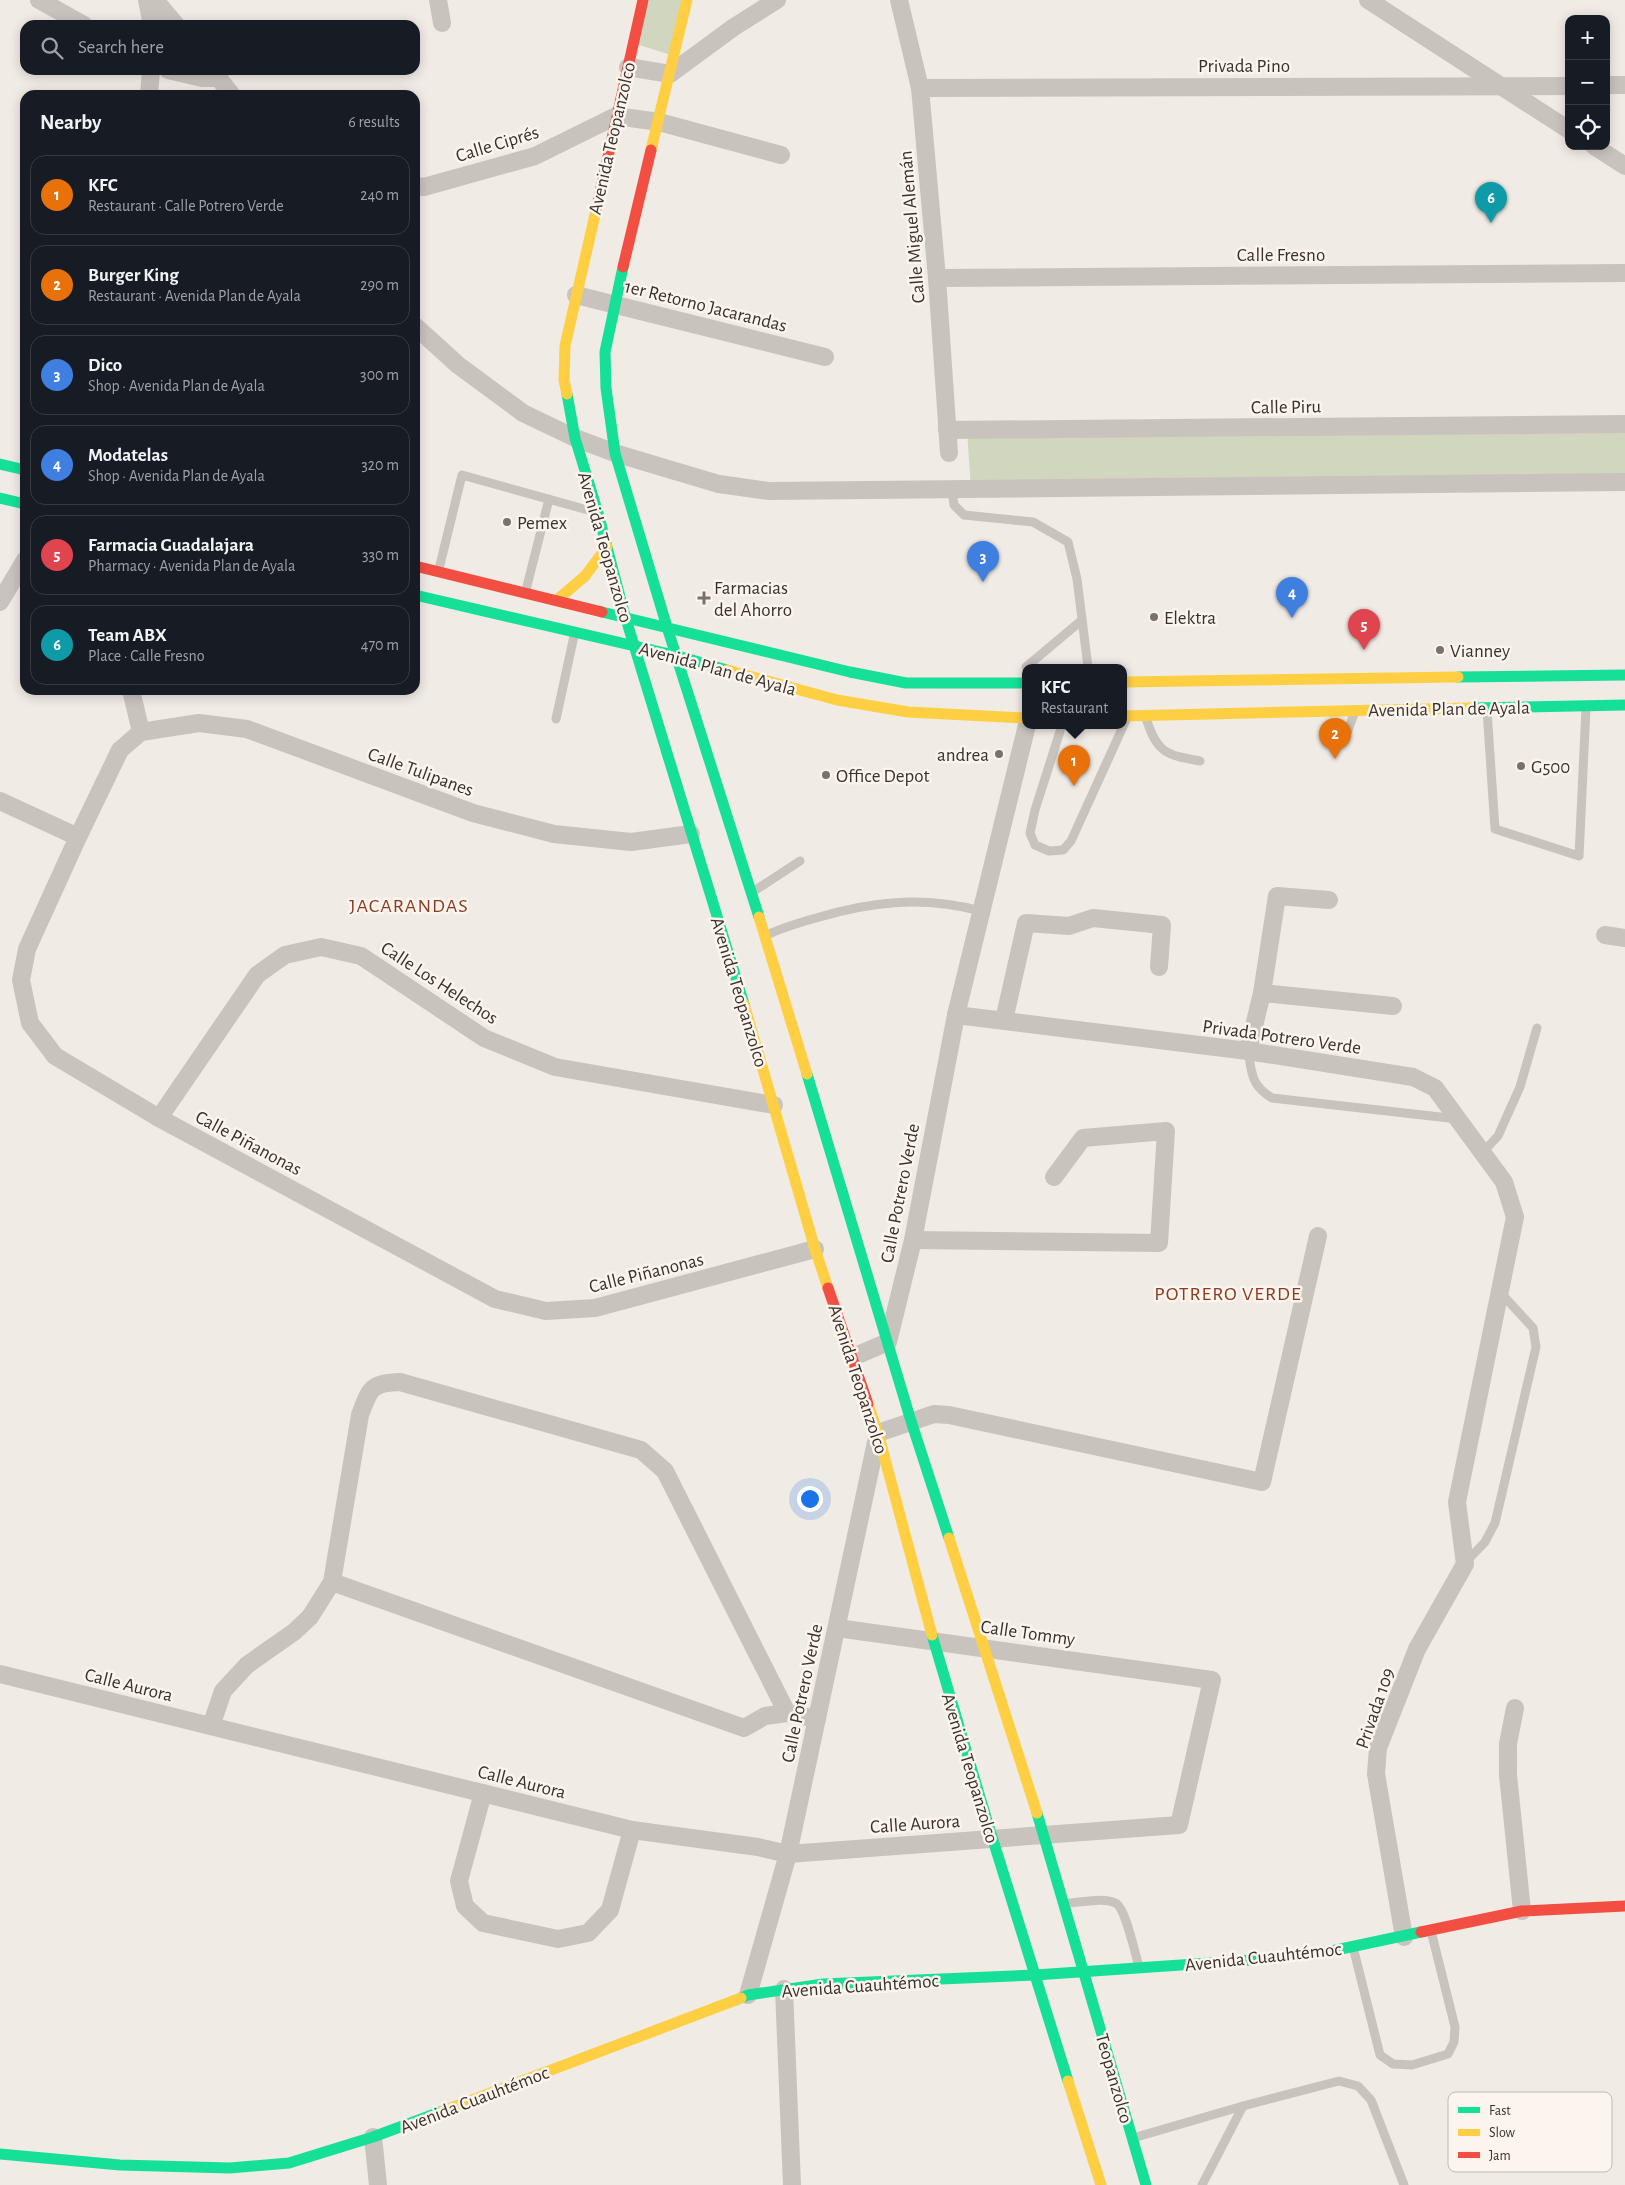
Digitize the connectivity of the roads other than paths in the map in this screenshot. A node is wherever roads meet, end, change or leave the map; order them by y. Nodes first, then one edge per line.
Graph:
1 (39, 0) edge
2 (147, 0) edge
3 (155, 0) edge
4 (438, 0) edge
5 (643, 0) edge
6 (687, 0) edge
7 (778, 0) edge
8 (899, 0) edge
9 (1368, 0) edge
10 (75, 20) edge
11 (151, 20) edge
12 (172, 20) edge
13 (442, 23) dead end
14 (628, 67) junction
15 (670, 74) junction
16 (151, 75) edge
17 (216, 75) edge
18 (1499, 86) junction
19 (1565, 86) edge
20 (1610, 86) edge
21 (1625, 86) edge
22 (920, 88) junction
23 (149, 90) edge
24 (228, 90) edge
25 (616, 116) junction
26 (659, 122) junction
27 (1565, 127) edge
28 (1600, 150) edge
29 (781, 155) dead end
30 (1625, 166) edge
31 (420, 186) edge
32 (1625, 273) edge
33 (937, 278) junction
34 (576, 294) junction
35 (614, 304) junction
36 (420, 331) edge
37 (825, 357) dead end
38 (1625, 424) edge
39 (947, 430) junction
40 (575, 438) junction
41 (615, 453) junction
42 (949, 453) dead end
43 (0, 464) edge
44 (20, 469) edge
45 (1625, 482) edge
46 (952, 489) junction
47 (0, 498) edge
48 (549, 499) junction
49 (20, 503) edge
50 (598, 512) junction
51 (607, 547) junction
52 (420, 567) edge
53 (20, 568) edge
54 (438, 572) junction
55 (526, 592) junction
56 (420, 596) edge
57 (557, 600) junction
58 (0, 602) edge
59 (625, 616) junction
60 (1082, 620) junction
61 (667, 627) junction
62 (574, 632) junction
63 (635, 646) junction
64 (678, 656) junction
65 (1031, 664) edge
66 (1088, 664) edge
67 (1022, 672) edge
68 (1625, 675) edge
69 (1127, 682) edge
70 (1009, 683) junction
71 (1022, 683) edge
72 (131, 695) edge
73 (1625, 705) edge
74 (1586, 706) junction
75 (1487, 707) junction
76 (1356, 710) junction
77 (1127, 716) edge
78 (1145, 716) junction
79 (556, 718) dead end
80 (1022, 718) edge
81 (1026, 729) edge
82 (1061, 729) edge
83 (1120, 729) edge
84 (141, 732) junction
85 (1347, 733) dead end
86 (1200, 761) dead end
87 (0, 801) edge
88 (691, 834) junction
89 (78, 837) junction
90 (800, 861) dead end
91 (751, 893) junction
92 (1329, 900) dead end
93 (981, 911) junction
94 (1605, 934) dead end
95 (765, 936) junction
96 (1625, 938) edge
97 (1158, 967) dead end
98 (1262, 993) junction
99 (1393, 1006) dead end
100 (956, 1015) junction
101 (1004, 1020) junction
102 (1537, 1028) dead end
103 (1248, 1052) junction
104 (774, 1106) junction
105 (159, 1118) junction
106 (1458, 1119) junction
107 (1482, 1153) junction
108 (1054, 1177) dead end
109 (1318, 1236) dead end
110 (913, 1240) junction
111 (815, 1249) junction
112 (1500, 1292) junction
113 (888, 1342) junction
114 (852, 1356) junction
115 (912, 1421) junction
116 (878, 1433) junction
117 (1465, 1564) junction
118 (332, 1582) junction
119 (838, 1628) junction
120 (933, 1640) junction
121 (985, 1647) junction
122 (0, 1674) edge
123 (1212, 1680) joint
124 (1515, 1708) dead end
125 (787, 1714) junction
126 (816, 1719) junction
127 (211, 1726) junction
128 (483, 1793) junction
129 (632, 1830) junction
130 (1043, 1834) junction
131 (992, 1839) junction
132 (788, 1854) junction
133 (1064, 1904) junction
134 (1625, 1906) edge
135 (1522, 1911) junction
136 (1431, 1931) junction
137 (1404, 1937) junction
138 (1353, 1947) junction
139 (1140, 1967) junction
140 (1084, 1970) junction
141 (1034, 1975) junction
142 (784, 1989) junction
143 (748, 1995) junction
144 (1243, 2106) junction
145 (373, 2137) junction
146 (1133, 2138) junction
147 (0, 2154) edge
148 (378, 2185) edge
149 (792, 2185) edge
150 (1101, 2185) edge
151 (1146, 2185) edge
152 (1202, 2185) edge
153 (1404, 2185) edge

1 - 10 street
2 - 11 street
3 - 12 street
4 - 13 street
5 - 14 main road, Avenida Teopanzolco
6 - 15 main road, Avenida Teopanzolco
7 - 15 street
8 - 22 street, Calle Miguel Alemán
9 - 18 street
14 - 15 street
14 - 25 main road, Avenida Teopanzolco
15 - 26 main road, Avenida Teopanzolco
16 - 23 street
17 - 24 street
18 - 19 street, Privada Pino
18 - 22 street, Privada Pino
18 - 27 street
20 - 21 street
22 - 33 street, Calle Miguel Alemán
25 - 26 street
25 - 31 street, Calle Ciprés
25 - 34 main road, Avenida Teopanzolco
26 - 29 street
26 - 35 main road, Avenida Teopanzolco
28 - 30 street
32 - 33 street, Calle Fresno
33 - 39 street, Calle Miguel Alemán
34 - 35 street, 1er Retorno Jacarandas
34 - 40 main road, Avenida Teopanzolco
35 - 37 street, 1er Retorno Jacarandas
35 - 41 main road, Avenida Teopanzolco
36 - 40 street
38 - 39 street, Calle Piru
39 - 42 street, Calle Miguel Alemán
40 - 41 street
40 - 50 main road, Avenida Teopanzolco
41 - 46 street
41 - 61 main road, Avenida Teopanzolco
43 - 44 main road
45 - 46 street
46 - 60 lane
47 - 49 main road
48 - 50 lane
48 - 54 lane
48 - 55 lane
50 - 51 main road, Avenida Teopanzolco
51 - 57 main road
51 - 59 main road, Avenida Teopanzolco
52 - 54 main road, Avenida Plan de Ayala
53 - 58 street
54 - 55 main road, Avenida Plan de Ayala
55 - 57 main road, Avenida Plan de Ayala
56 - 62 main road, Avenida Plan de Ayala
57 - 59 main road, Avenida Plan de Ayala
59 - 61 main road, Avenida Plan de Ayala
59 - 63 main road, Avenida Teopanzolco
60 - 65 lane
60 - 66 lane
61 - 64 main road, Avenida Teopanzolco
61 - 70 main road, Avenida Plan de Ayala
62 - 63 main road, Avenida Plan de Ayala
62 - 79 lane
63 - 64 main road, Avenida Plan de Ayala
63 - 88 main road, Avenida Teopanzolco
64 - 80 main road, Avenida Plan de Ayala
64 - 91 main road, Avenida Teopanzolco
67 - 70 lane
68 - 69 main road, Avenida Plan de Ayala
70 - 71 main road, Avenida Plan de Ayala
72 - 84 street
73 - 74 main road, Avenida Plan de Ayala
74 - 75 main road, Avenida Plan de Ayala
74 - 75 lane
75 - 76 main road, Avenida Plan de Ayala
76 - 78 main road, Avenida Plan de Ayala
76 - 85 lane
77 - 78 main road, Avenida Plan de Ayala
78 - 86 lane
81 - 93 street, Calle Potrero Verde
82 - 83 lane
84 - 88 street, Calle Tulipanes
84 - 89 street, Calle Piñanonas
87 - 89 street
88 - 104 main road, Avenida Teopanzolco
89 - 105 street, Calle Piñanonas
90 - 91 lane
91 - 95 main road, Avenida Teopanzolco
92 - 98 street
93 - 95 lane
93 - 100 street, Calle Potrero Verde
94 - 96 street
95 - 113 main road, Avenida Teopanzolco
97 - 101 street
98 - 99 street
98 - 103 street
100 - 101 street
100 - 110 street, Calle Potrero Verde
101 - 103 street, Privada Potrero Verde
102 - 107 lane
103 - 106 street, Privada Potrero Verde
103 - 106 lane
104 - 105 street, Calle Los Helechos
104 - 111 main road, Avenida Teopanzolco
105 - 111 street, Calle Piñanonas
106 - 107 street, Privada Potrero Verde
107 - 112 street, Privada Potrero Verde
108 - 110 street
109 - 115 street
110 - 113 street, Calle Potrero Verde
111 - 114 main road, Avenida Teopanzolco
112 - 117 street, Privada Potrero Verde
112 - 117 lane
113 - 114 street
113 - 115 main road, Avenida Teopanzolco
114 - 116 main road, Avenida Teopanzolco
115 - 116 street
115 - 121 main road, Avenida Teopanzolco
116 - 119 street, Calle Potrero Verde
116 - 120 main road, Avenida Teopanzolco
117 - 137 street, Privada 109
118 - 125 street
118 - 125 street
118 - 127 street
119 - 120 street, Calle Tommy
119 - 126 street, Calle Potrero Verde
120 - 121 street, Calle Tommy
120 - 131 main road, Avenida Teopanzolco
121 - 123 street, Calle Tommy
121 - 130 main road, Avenida Teopanzolco
122 - 127 street, Calle Aurora
123 - 130 street, Calle Aurora
124 - 135 street
125 - 126 street
126 - 132 street, Calle Potrero Verde
127 - 128 street, Calle Aurora
128 - 129 street, Calle Aurora
128 - 129 street
129 - 132 street, Calle Aurora
130 - 131 street, Calle Aurora
130 - 133 main road, Avenida Teopanzolco
131 - 132 street, Calle Aurora
131 - 141 main road, Avenida Teopanzolco
132 - 143 street, Calle Potrero Verde
133 - 139 lane
133 - 140 main road, Avenida Teopanzolco
134 - 135 main road, Avenida Cuauhtémoc
135 - 136 main road, Avenida Cuauhtémoc
136 - 137 main road, Avenida Cuauhtémoc
136 - 138 lane
137 - 138 main road, Avenida Cuauhtémoc
138 - 139 main road, Avenida Cuauhtémoc
139 - 140 main road, Avenida Cuauhtémoc
140 - 141 main road, Avenida Cuauhtémoc
140 - 146 main road, Teopanzolco
141 - 142 main road, Avenida Cuauhtémoc
141 - 150 main road
142 - 143 main road, Avenida Cuauhtémoc
142 - 149 street
143 - 145 main road, Avenida Cuauhtémoc
144 - 146 lane
144 - 152 lane
144 - 153 lane
145 - 147 main road, Avenida Cuauhtémoc
145 - 148 street
146 - 151 main road, Teopanzolco

